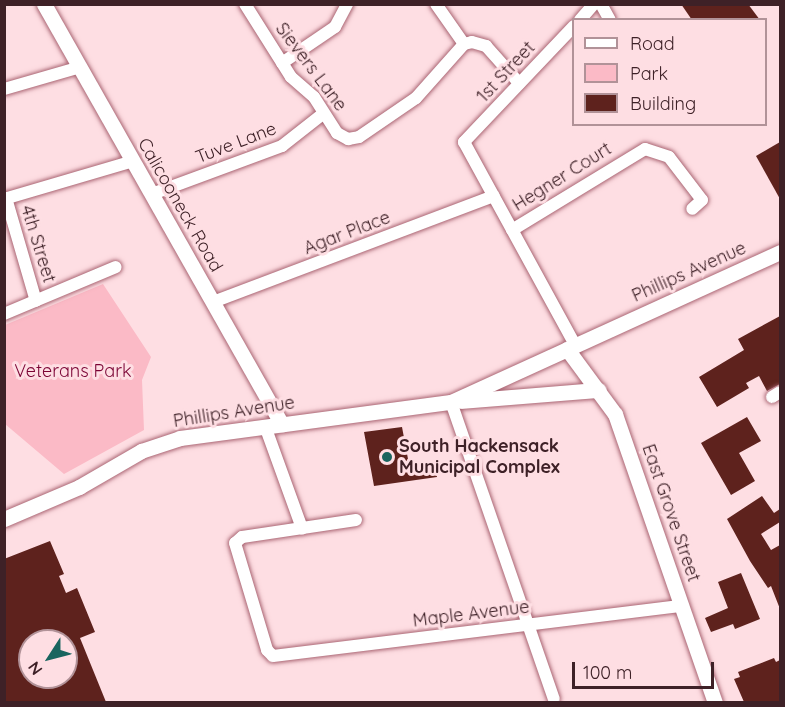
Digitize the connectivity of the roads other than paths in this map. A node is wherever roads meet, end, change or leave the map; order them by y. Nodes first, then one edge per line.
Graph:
1 (44, 4) edge
2 (245, 4) edge
3 (347, 4) edge
4 (436, 4) edge
5 (594, 4) edge
6 (601, 4) edge
7 (582, 18) edge
8 (609, 18) edge
9 (572, 27) edge
10 (464, 44) junction
11 (282, 63) junction
12 (80, 68) junction
13 (519, 83) junction
14 (4, 89) edge
15 (324, 113) junction
16 (464, 142) joint
17 (133, 161) junction
18 (152, 194) junction
19 (494, 196) junction
20 (5, 198) edge
21 (692, 209) dead end
22 (512, 230) junction
23 (780, 252) edge
24 (116, 267) dead end
25 (36, 301) junction
26 (213, 302) junction
27 (4, 314) edge
28 (571, 347) junction
29 (599, 390) junction
30 (451, 402) junction
31 (282, 424) junction
32 (265, 426) junction
33 (4, 519) edge
34 (356, 520) dead end
35 (302, 528) junction
36 (682, 606) junction
37 (529, 625) junction
38 (554, 699) dead end
39 (715, 702) edge

1 - 12 street, Calicooneck Road
2 - 11 street, Sievers Lane
3 - 11 street
4 - 10 street
5 - 7 street
6 - 8 street
9 - 13 street, 1st Street
10 - 13 street
10 - 15 street, Sievers Lane
11 - 15 street, Sievers Lane
12 - 14 street
12 - 17 street, Calicooneck Road
13 - 16 street, 1st Street
15 - 18 street, Tuve Lane
16 - 19 street, East Grove Street
17 - 18 street, Calicooneck Road
17 - 20 street
18 - 26 street, Calicooneck Road
19 - 22 street, East Grove Street
19 - 26 street, Agar Place
20 - 25 street, 4th Street
21 - 22 street, Hegner Court
22 - 28 street, East Grove Street
23 - 28 street, Phillips Avenue
24 - 25 street
25 - 27 street
26 - 31 street, Calicooneck Road
28 - 29 street, East Grove Street
28 - 30 street, Phillips Avenue
29 - 30 street, Phillips Avenue
29 - 36 street, East Grove Street
30 - 31 street, Phillips Avenue
30 - 37 street
31 - 32 street, Phillips Avenue
32 - 33 street, Phillips Avenue
32 - 35 street
34 - 35 street
35 - 37 street, Maple Avenue
36 - 37 street, Maple Avenue
36 - 39 street, East Grove Street
37 - 38 street

